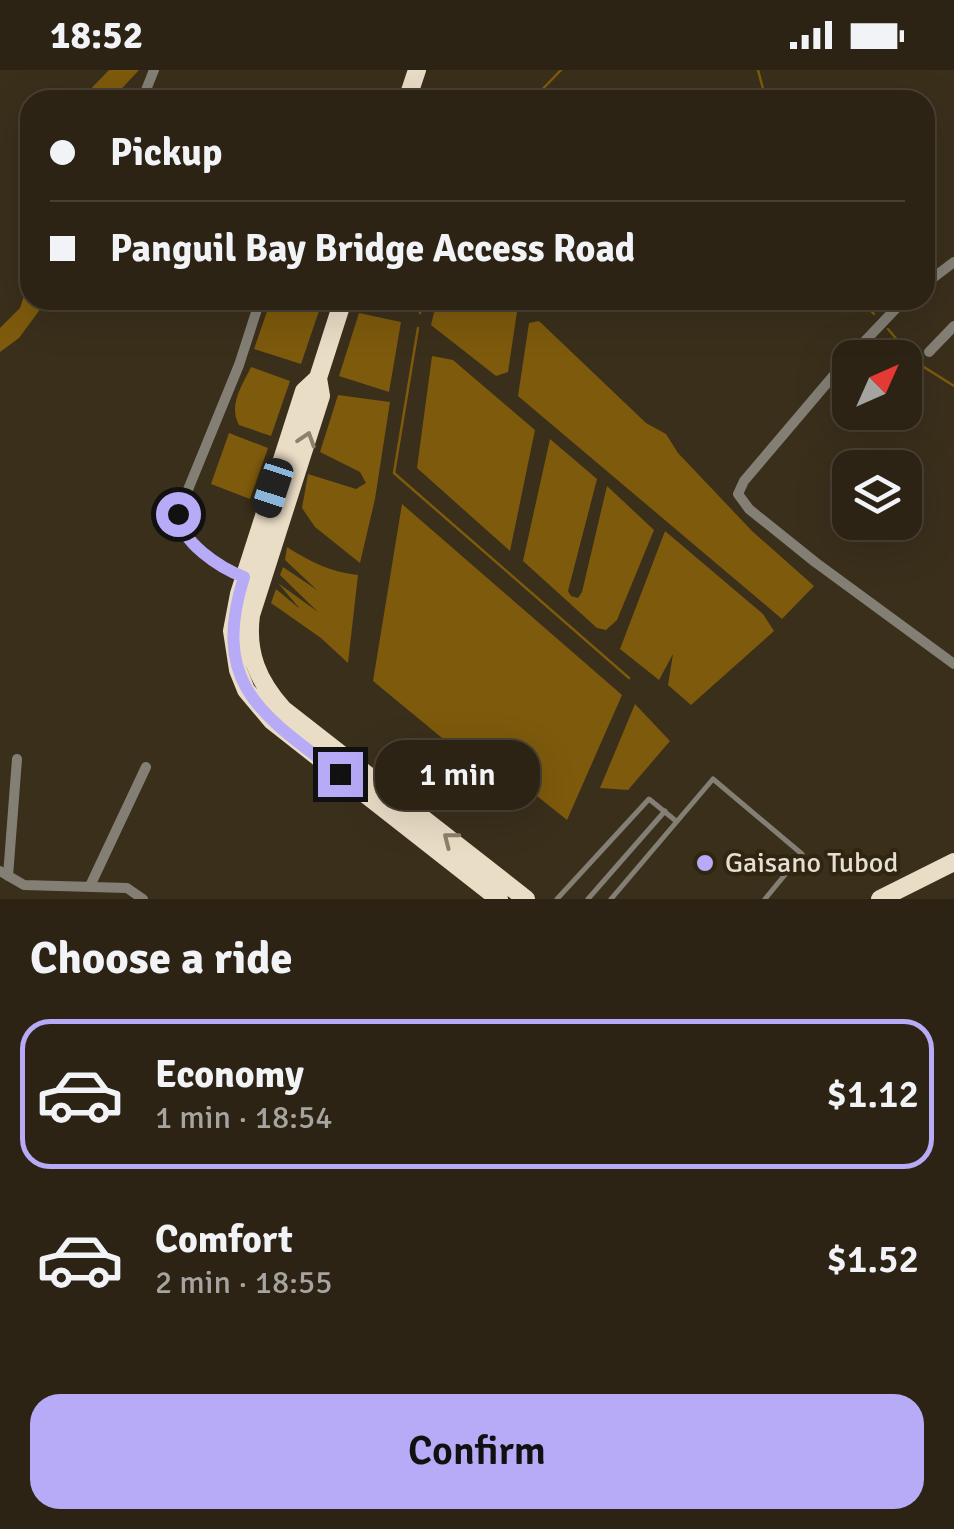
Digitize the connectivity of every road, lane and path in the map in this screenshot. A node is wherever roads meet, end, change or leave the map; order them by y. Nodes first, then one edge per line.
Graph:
1 (257, 310) edge
2 (340, 310) edge
3 (895, 310) edge
4 (954, 326) edge
5 (929, 352) dead end
6 (318, 378) junction
7 (244, 577) junction
8 (954, 664) edge
9 (17, 760) dead end
10 (146, 767) dead end
11 (665, 811) junction
12 (676, 822) junction
13 (954, 862) edge
14 (4, 874) edge
15 (90, 886) junction
16 (564, 890) junction
17 (142, 899) edge
18 (499, 899) edge
19 (526, 899) edge
20 (557, 899) edge
21 (574, 899) edge
22 (588, 899) edge
23 (611, 899) edge
24 (764, 899) edge
25 (880, 899) edge

1 - 7 street
2 - 6 highway
3 - 8 street
4 - 5 street
6 - 7 highway
19 -> 6 highway
7 - 18 highway
9 - 14 street
10 - 15 street
11 - 12 lane
11 - 16 lane
11 - 22 lane
12 - 23 lane
12 - 24 lane
13 - 25 highway
14 - 15 street
15 - 17 street
16 - 20 lane
16 - 21 lane

